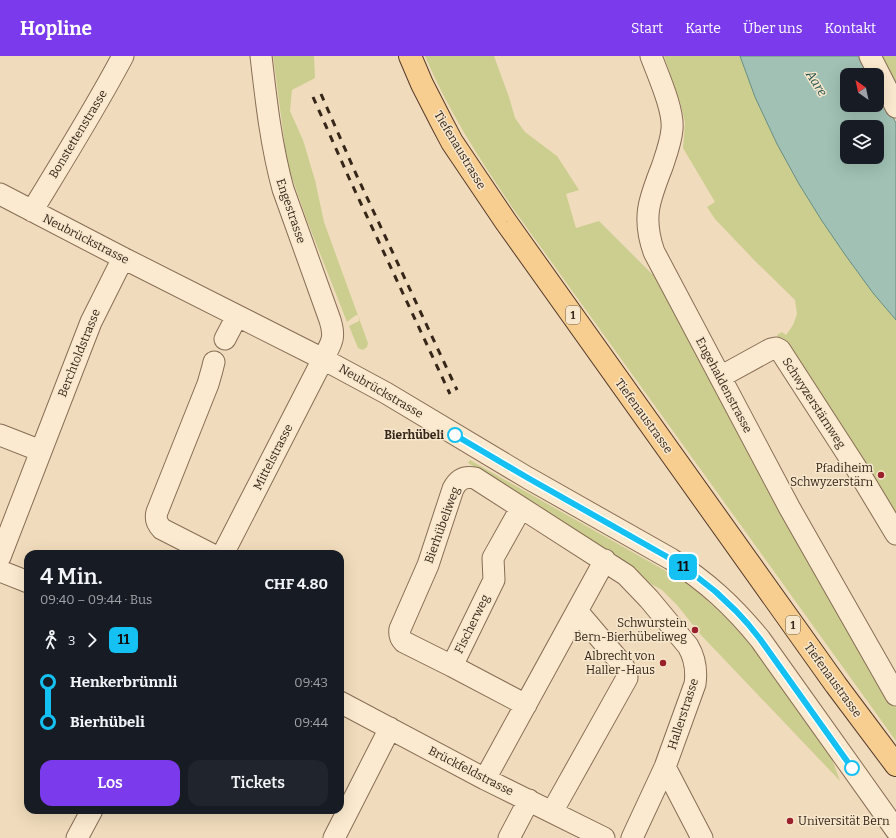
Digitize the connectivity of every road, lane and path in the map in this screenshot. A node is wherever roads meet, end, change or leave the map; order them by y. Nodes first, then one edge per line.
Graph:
1 (122, 56) edge
2 (261, 56) edge
3 (410, 56) edge
4 (651, 56) edge
5 (870, 56) edge
6 (896, 107) edge
7 (0, 194) edge
8 (32, 210) junction
9 (123, 258) junction
10 (237, 316) junction
11 (225, 339) dead end
12 (323, 359) junction
13 (214, 362) dead end
14 (720, 377) junction
15 (0, 435) edge
16 (41, 451) junction
17 (521, 508) junction
18 (896, 534) edge
19 (204, 550) edge
20 (225, 550) edge
21 (0, 557) edge
22 (605, 560) junction
23 (0, 571) edge
24 (24, 580) edge
25 (649, 599) joint
26 (577, 611) junction
27 (452, 666) junction
28 (896, 695) edge
29 (344, 704) edge
30 (526, 705) junction
31 (390, 728) junction
32 (896, 765) edge
33 (665, 767) junction
34 (485, 779) junction
35 (529, 800) junction
36 (552, 812) junction
37 (90, 814) edge
38 (896, 830) edge
39 (77, 838) edge
40 (334, 838) edge
41 (509, 838) edge
42 (604, 838) edge
43 (632, 838) edge
44 (702, 838) edge

1 - 8 street, Bonstettenstrasse
2 - 12 street, Engestrasse
3 - 32 main road, Tiefenaustrasse / 1
4 - 14 street, Engehaldenstrasse
5 - 6 street
7 - 8 street, Neubrückstrasse
8 - 9 street, Neubrückstrasse
9 - 10 street, Neubrückstrasse
9 - 16 street, Berchtoldstrasse
10 - 11 street
10 - 12 street, Neubrückstrasse
12 - 20 street, Mittelstrasse
12 - 38 street, Neubrückstrasse
13 - 19 street
14 - 18 street, Schwyzerstärnweg
14 - 28 street, Engehaldenstrasse
15 - 16 street
16 - 21 street, Berchtoldstrasse
17 - 22 street, Bierhübeliweg
17 - 27 street, Fischerweg
17 - 27 street, Bierhübeliweg
22 - 25 street, Bierhübeliweg
22 - 26 street
23 - 24 street
25 - 33 street, Hallerstrasse
26 - 30 street
26 - 36 street
27 - 30 street, Fischerweg
29 - 31 street, Brückfeldstrasse
30 - 34 street
31 - 34 street, Brückfeldstrasse
31 - 40 street
33 - 43 street, Hallerstrasse
33 - 44 street
34 - 35 street, Brückfeldstrasse
35 - 36 street, Brückfeldstrasse
35 - 41 street
36 - 42 street, Brückfeldstrasse
37 - 39 street

